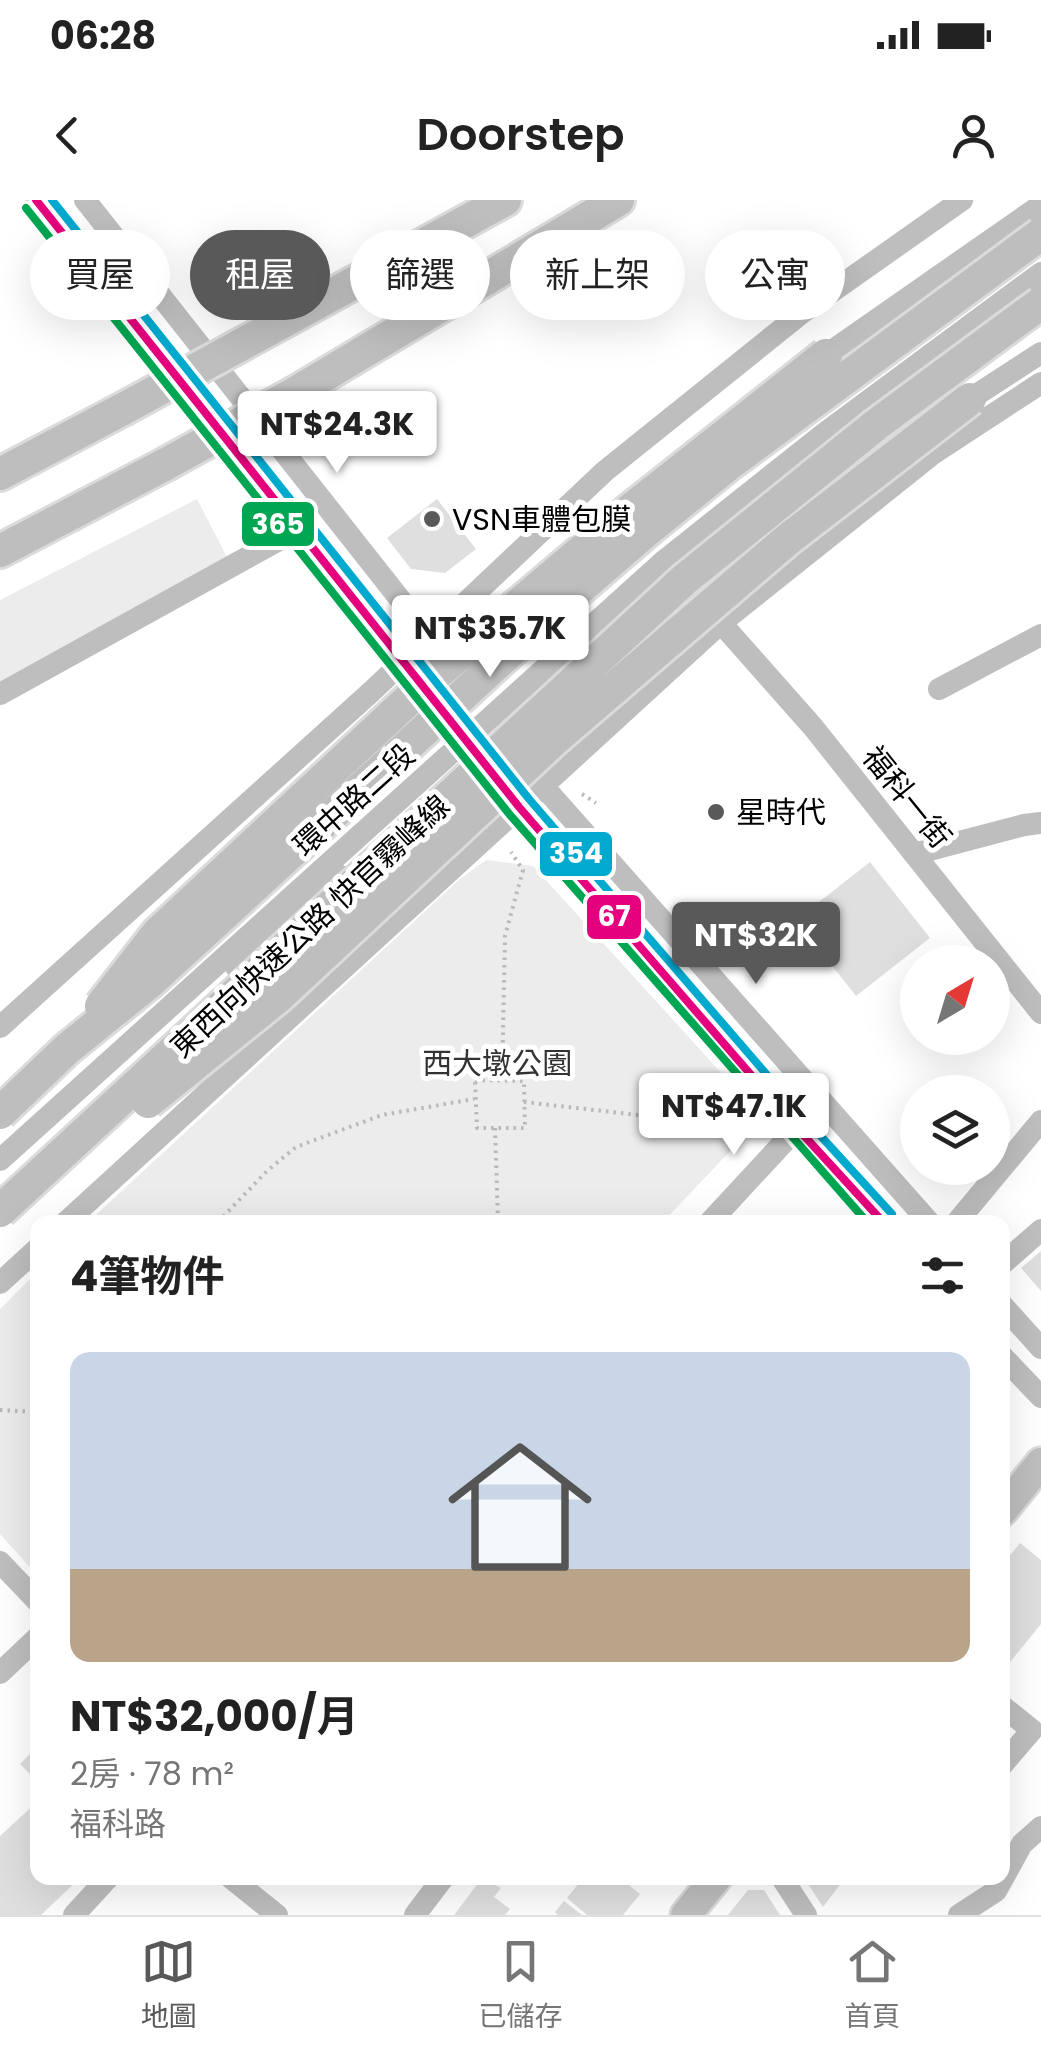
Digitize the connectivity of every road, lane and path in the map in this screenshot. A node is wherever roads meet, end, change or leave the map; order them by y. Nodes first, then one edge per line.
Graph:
1 (36, 200) edge
2 (85, 200) edge
3 (505, 200) edge
4 (618, 200) edge
5 (962, 200) edge
6 (1041, 206) edge
7 (1041, 234) edge
8 (1041, 273) edge
9 (1041, 301) edge
10 (1041, 353) edge
11 (826, 355) joint
12 (1041, 384) edge
13 (970, 399) joint
14 (44, 448) junction
15 (0, 465) edge
16 (0, 474) edge
17 (298, 530) junction
18 (0, 551) edge
19 (721, 623) junction
20 (430, 635) junction
21 (1041, 635) edge
22 (404, 660) junction
23 (939, 689) dead end
24 (0, 694) edge
25 (496, 724) junction
26 (473, 747) junction
27 (543, 786) junction
28 (578, 791) dead end
29 (596, 803) dead end
30 (518, 807) junction
31 (1041, 823) edge
32 (510, 852) dead end
33 (914, 854) junction
34 (1041, 1013) edge
35 (0, 1027) edge
36 (67, 1048) junction
37 (502, 1080) junction
38 (474, 1098) junction
39 (524, 1102) junction
40 (0, 1114) edge
41 (1041, 1122) edge
42 (495, 1128) junction
43 (752, 1128) dead end
44 (797, 1128) junction
45 (0, 1160) edge
46 (0, 1181) edge
47 (0, 1212) edge
48 (74, 1215) edge
49 (225, 1215) edge
50 (498, 1215) edge
51 (716, 1215) edge
52 (877, 1215) edge
53 (923, 1215) edge
54 (963, 1215) edge
55 (1041, 1230) edge
56 (30, 1255) edge
57 (1010, 1257) edge
58 (0, 1283) edge
59 (1010, 1313) edge
60 (1041, 1348) edge
61 (1010, 1364) edge
62 (1041, 1397) edge
63 (0, 1410) edge
64 (30, 1412) edge
65 (1041, 1463) edge
66 (1010, 1501) edge
67 (0, 1562) edge
68 (30, 1594) edge
69 (30, 1645) edge
70 (0, 1673) edge
71 (1010, 1712) edge
72 (1010, 1756) edge
73 (1041, 1827) edge
74 (1010, 1866) edge
75 (102, 1885) edge
76 (240, 1885) edge
77 (438, 1885) edge
78 (710, 1885) edge
79 (787, 1885) edge
80 (999, 1885) edge
81 (74, 1915) edge
82 (276, 1915) edge
83 (414, 1915) edge
84 (686, 1915) edge
85 (806, 1915) edge
86 (959, 1915) edge

1 - 17 street
2 - 20 street
3 - 14 highway, bridge
4 - 18 highway, bridge
5 - 20 street
6 - 11 street
7 - 36 highway, bridge
8 - 25 street, 環中路二段
9 - 25 street, 環中路二段
9 - 47 highway, 東西向快速公路 快官霧峰線, bridge
10 - 13 street
11 - 36 highway, bridge
12 - 19 street
13 - 47 highway, bridge
14 - 15 highway
14 - 16 highway
17 - 22 street
17 - 24 street
19 - 27 street
19 - 33 street, 福科一街
20 - 22 street
20 - 25 street
21 - 23 street
22 - 26 street
22 - 35 street
25 - 26 street, 環中路二段
25 - 27 street
26 - 30 street
26 - 45 street, 環中路二段
26 - 46 street, 環中路二段
27 - 30 street
27 - 53 street
28 - 29 path
30 - 44 street
30 - 48 street
31 - 33 street
32 - 37 path
33 - 34 street, 福科一街
36 - 40 highway, bridge
37 - 38 path
37 - 39 path
38 - 42 path
38 - 49 path
39 - 42 path
39 - 43 path
41 - 54 street
42 - 50 path
44 - 51 street
44 - 52 street
55 - 57 street
56 - 58 street
59 - 60 street
61 - 62 street
63 - 64 path
65 - 66 main road
67 - 68 street
69 - 70 street
71 - 72 street
73 - 74 street
75 - 81 street
76 - 82 street
77 - 83 street
78 - 84 main road
79 - 85 street
80 - 86 street

